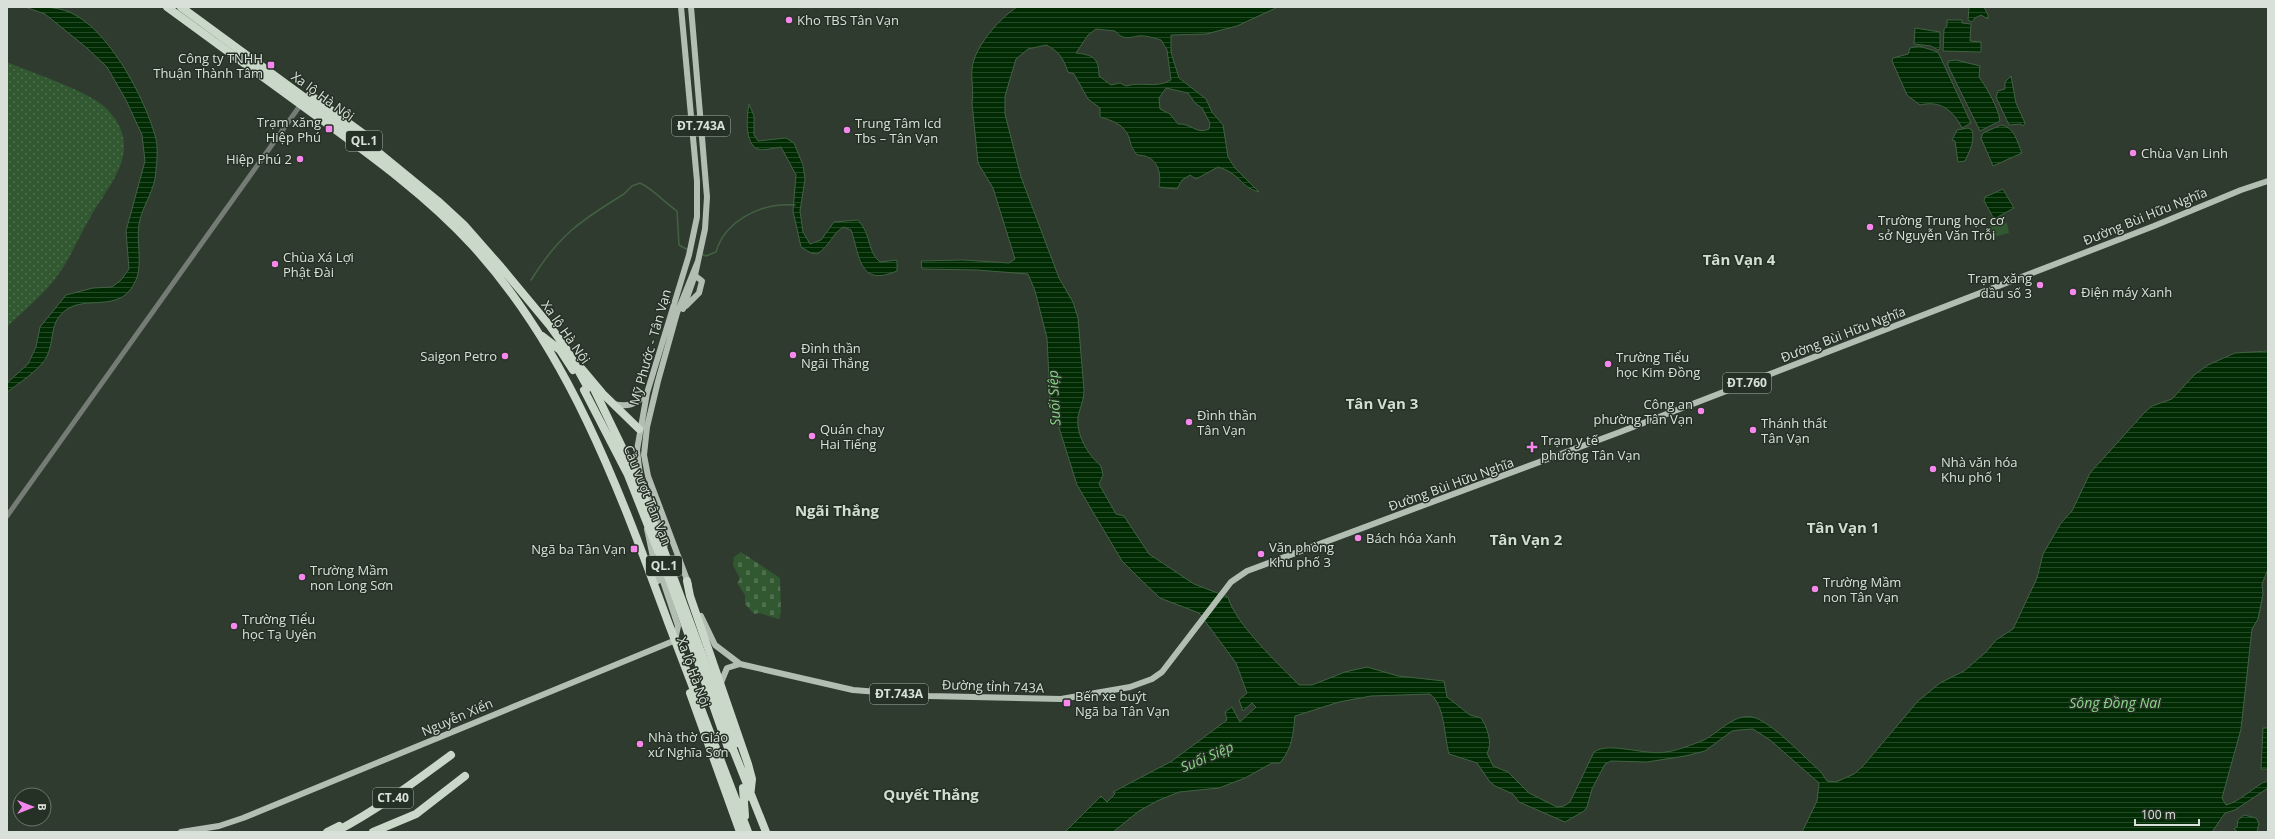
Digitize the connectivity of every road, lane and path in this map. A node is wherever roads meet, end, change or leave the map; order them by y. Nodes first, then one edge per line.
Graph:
1 (160, 7) edge
2 (168, 7) edge
3 (181, 7) edge
4 (189, 7) edge
5 (681, 7) edge
6 (690, 7) edge
7 (300, 105) junction
8 (2268, 181) edge
9 (465, 224) junction
10 (684, 272) junction
11 (693, 274) junction
12 (683, 309) junction
13 (677, 314) junction
14 (530, 321) junction
15 (540, 335) junction
16 (567, 350) junction
17 (550, 352) junction
18 (588, 389) junction
19 (646, 393) junction
20 (613, 404) junction
21 (639, 429) junction
22 (645, 435) joint
23 (642, 480) junction
24 (7, 516) edge
25 (687, 581) junction
26 (1227, 587) joint
27 (666, 593) junction
28 (673, 641) junction
29 (740, 664) junction
30 (720, 685) junction
31 (731, 745) junction
32 (449, 756) dead end
33 (464, 777) dead end
34 (402, 792) junction
35 (750, 797) junction
36 (416, 814) junction
37 (745, 824) junction
38 (181, 832) edge
39 (327, 832) edge
40 (335, 832) edge
41 (373, 832) edge
42 (388, 832) edge
43 (740, 832) edge
44 (748, 832) edge
45 (766, 832) edge

1 - 7 highway, Xa lộ Hà Nội / QL.1
2 - 7 highway, Xa lộ Hà Nội / QL.1
3 - 9 highway, Xa lộ Hà Nội / QL.1
4 - 9 highway, Xa lộ Hà Nội / QL.1
5 - 10 main road, Mỹ Phước - Tân Vạn / ĐT.743A
6 - 11 main road, Mỹ Phước - Tân Vạn / ĐT.743A
7 - 14 highway, Xa lộ Hà Nội / QL.1
7 - 24 street
8 - 26 main road, Đường Bùi Hữu Nghĩa / ĐT.760
9 - 16 highway, Xa lộ Hà Nội / QL.1
10 - 11 main road
10 - 19 main road, Mỹ Phước - Tân Vạn / ĐT.743A
11 - 12 main road, Mỹ Phước - Tân Vạn
11 - 12 main road, Mỹ Phước - Tân Vạn
11 - 13 main road, Mỹ Phước - Tân Vạn / ĐT.743A
12 - 13 main road, Mỹ Phước - Tân Vạn
13 - 22 main road, Mỹ Phước - Tân Vạn / ĐT.743A
14 - 15 highway, Xa lộ Hà Nội / QL.1
14 - 17 highway, Xa lộ Hà Nội / QL.1
15 - 17 highway, Xa lộ Hà Nội / QL.1
15 - 18 highway, Xa lộ Hà Nội / QL.1
16 - 18 highway, Xa lộ Hà Nội / QL.1
16 - 20 highway
17 - 28 highway, Xa lộ Hà Nội / QL.1
18 - 31 highway, Cầu vượt Tân Vạn / QL.1, bridge
19 - 20 main road
19 - 21 main road, Mỹ Phước - Tân Vạn / ĐT.743A
20 - 21 highway
21 - 23 main road, ĐT.743A
22 - 25 main road, Đường tỉnh 743A / ĐT.743A
23 - 27 main road
23 - 27 main road, ĐT.743A
25 - 29 main road, Đường tỉnh 743A / ĐT.743A
25 - 30 highway, QL.1
26 - 29 main road, Đường tỉnh 743A / ĐT.743A
27 - 28 main road, ĐT.743A
28 - 37 highway, Xa lộ Hà Nội / QL.1
28 - 38 main road, Nguyễn Xiển
28 - 43 highway, Xa lộ Hà Nội / QL.1
29 - 30 main road
30 - 35 highway, Xa lộ Hà Nội / QL.1
31 - 35 highway, Xa lộ Hà Nội / QL.1
31 - 37 highway, Xa lộ Hà Nội / QL.1
32 - 34 highway, CT.40
33 - 36 highway, CT.40
34 - 39 highway
34 - 40 highway, CT.40
35 - 45 highway, Xa lộ Hà Nội / QL.1
36 - 41 highway, CT.40
36 - 42 highway
37 - 44 highway, Xa lộ Hà Nội / QL.1

